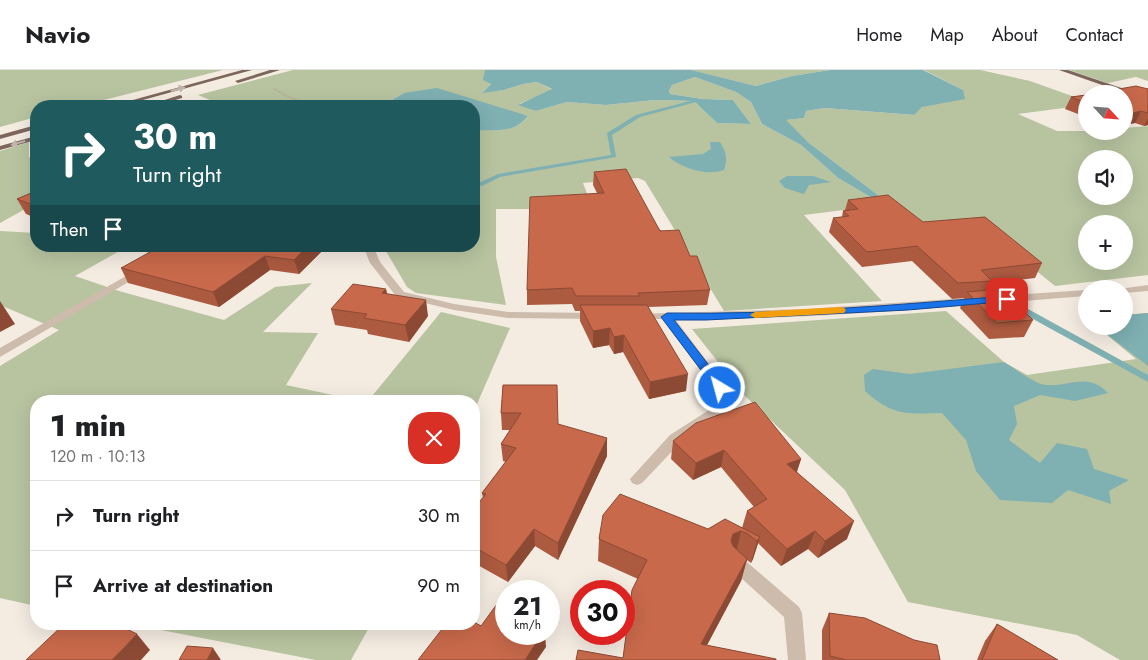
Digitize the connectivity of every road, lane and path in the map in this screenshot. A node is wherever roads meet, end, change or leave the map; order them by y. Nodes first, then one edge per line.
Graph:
1 (277, 70) edge
2 (1062, 70) edge
3 (250, 74) edge
4 (223, 85) dead end
5 (186, 96) dead end
6 (1148, 99) edge
7 (140, 100) edge
8 (171, 100) edge
9 (298, 100) edge
10 (30, 129) edge
11 (0, 137) edge
12 (30, 140) edge
13 (0, 148) edge
14 (370, 252) edge
15 (151, 264) edge
16 (1148, 288) edge
17 (1133, 289) edge
18 (1078, 294) edge
19 (607, 316) edge
20 (627, 316) edge
21 (667, 317) junction
22 (0, 353) edge
23 (637, 479) dead end
24 (735, 562) edge
25 (798, 660) edge

1 - 3 main road
2 - 6 main road
3 - 4 main road
7 -> 3 main road
3 - 9 path
5 - 8 main road
10 - 11 main road
12 -> 13 main road
14 - 19 street
15 - 22 street
16 - 17 street
18 - 21 street
20 - 21 street
21 - 23 street
24 - 25 street

